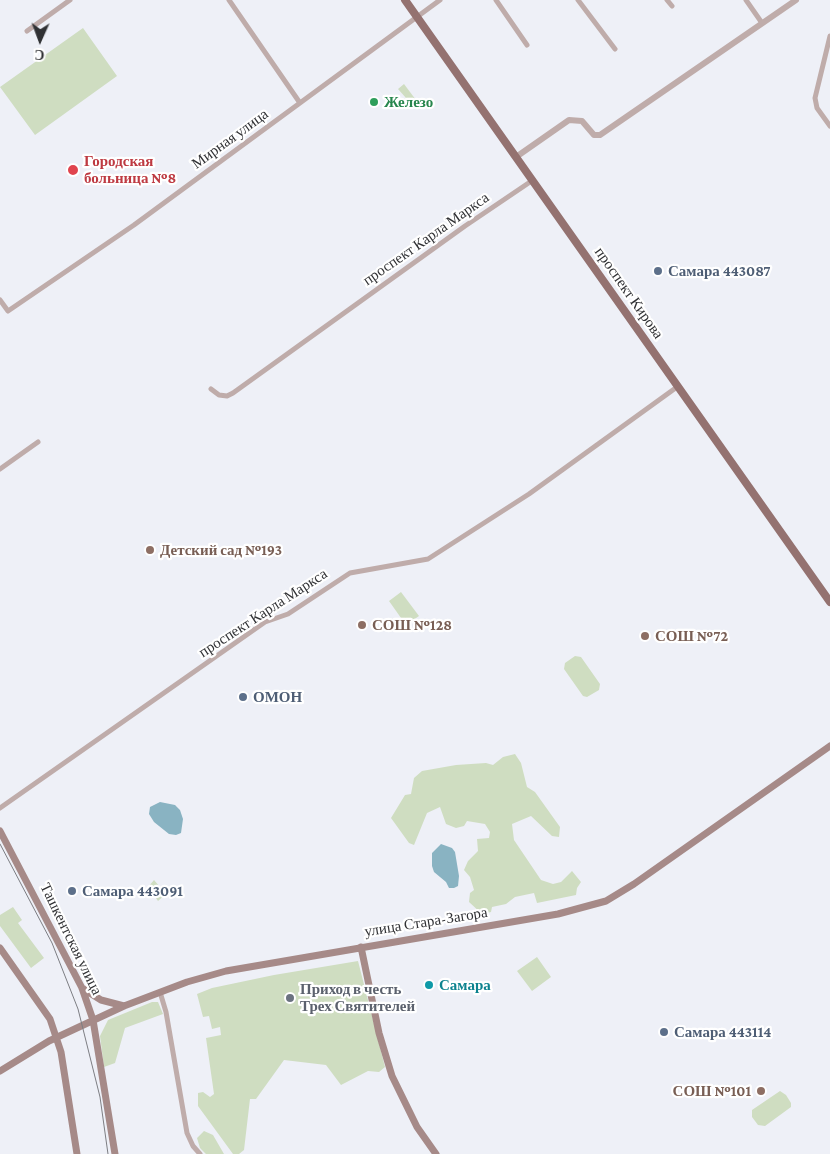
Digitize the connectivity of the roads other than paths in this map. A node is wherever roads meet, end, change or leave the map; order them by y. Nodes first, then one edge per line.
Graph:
1 (70, 0) edge
2 (229, 0) edge
3 (405, 0) edge
4 (440, 0) edge
5 (496, 0) edge
6 (578, 0) edge
7 (667, 0) edge
8 (746, 0) edge
9 (796, 0) edge
10 (672, 6) dead end
11 (416, 16) junction
12 (762, 23) junction
13 (27, 31) dead end
14 (830, 36) edge
15 (527, 45) dead end
16 (614, 49) dead end
17 (300, 103) junction
18 (830, 126) edge
19 (516, 157) junction
20 (533, 180) junction
21 (0, 300) edge
22 (678, 387) junction
23 (211, 390) dead end
24 (38, 442) dead end
25 (0, 469) edge
26 (830, 602) edge
27 (830, 746) edge
28 (0, 808) edge
29 (0, 831) edge
30 (361, 947) junction
31 (0, 948) edge
32 (82, 988) junction
33 (160, 992) junction
34 (124, 1006) junction
35 (93, 1020) junction
36 (56, 1038) junction
37 (0, 1071) edge
38 (77, 1154) edge
39 (116, 1154) edge
40 (200, 1154) edge
41 (436, 1154) edge

1 - 13 street
2 - 17 street
3 - 11 main road, проспект Кирова
4 - 11 street, Мирная улица
5 - 15 street
6 - 16 street
7 - 10 street
8 - 12 street
9 - 12 street
11 - 17 street, Мирная улица
11 - 19 main road, проспект Кирова
12 - 19 street
14 - 18 street
17 - 21 street, Мирная улица
19 - 20 main road, проспект Кирова
20 - 22 main road, проспект Кирова
20 - 23 street, проспект Карла Маркса
22 - 26 main road, проспект Кирова
22 - 28 street, проспект Карла Маркса
24 - 25 street
27 - 30 main road, улица Стара-Загора
29 - 32 main road, Ташкентская улица
30 - 33 main road, улица Стара-Загора
30 - 41 main road
31 - 36 main road
32 - 34 main road
32 - 35 main road, Ташкентская улица
33 - 34 main road, улица Стара-Загора
33 - 40 street
34 - 35 main road, улица Стара-Загора
35 - 36 main road, улица Стара-Загора
35 - 39 main road, Ташкентская улица
36 - 37 main road, улица Стара-Загора
36 - 38 main road

